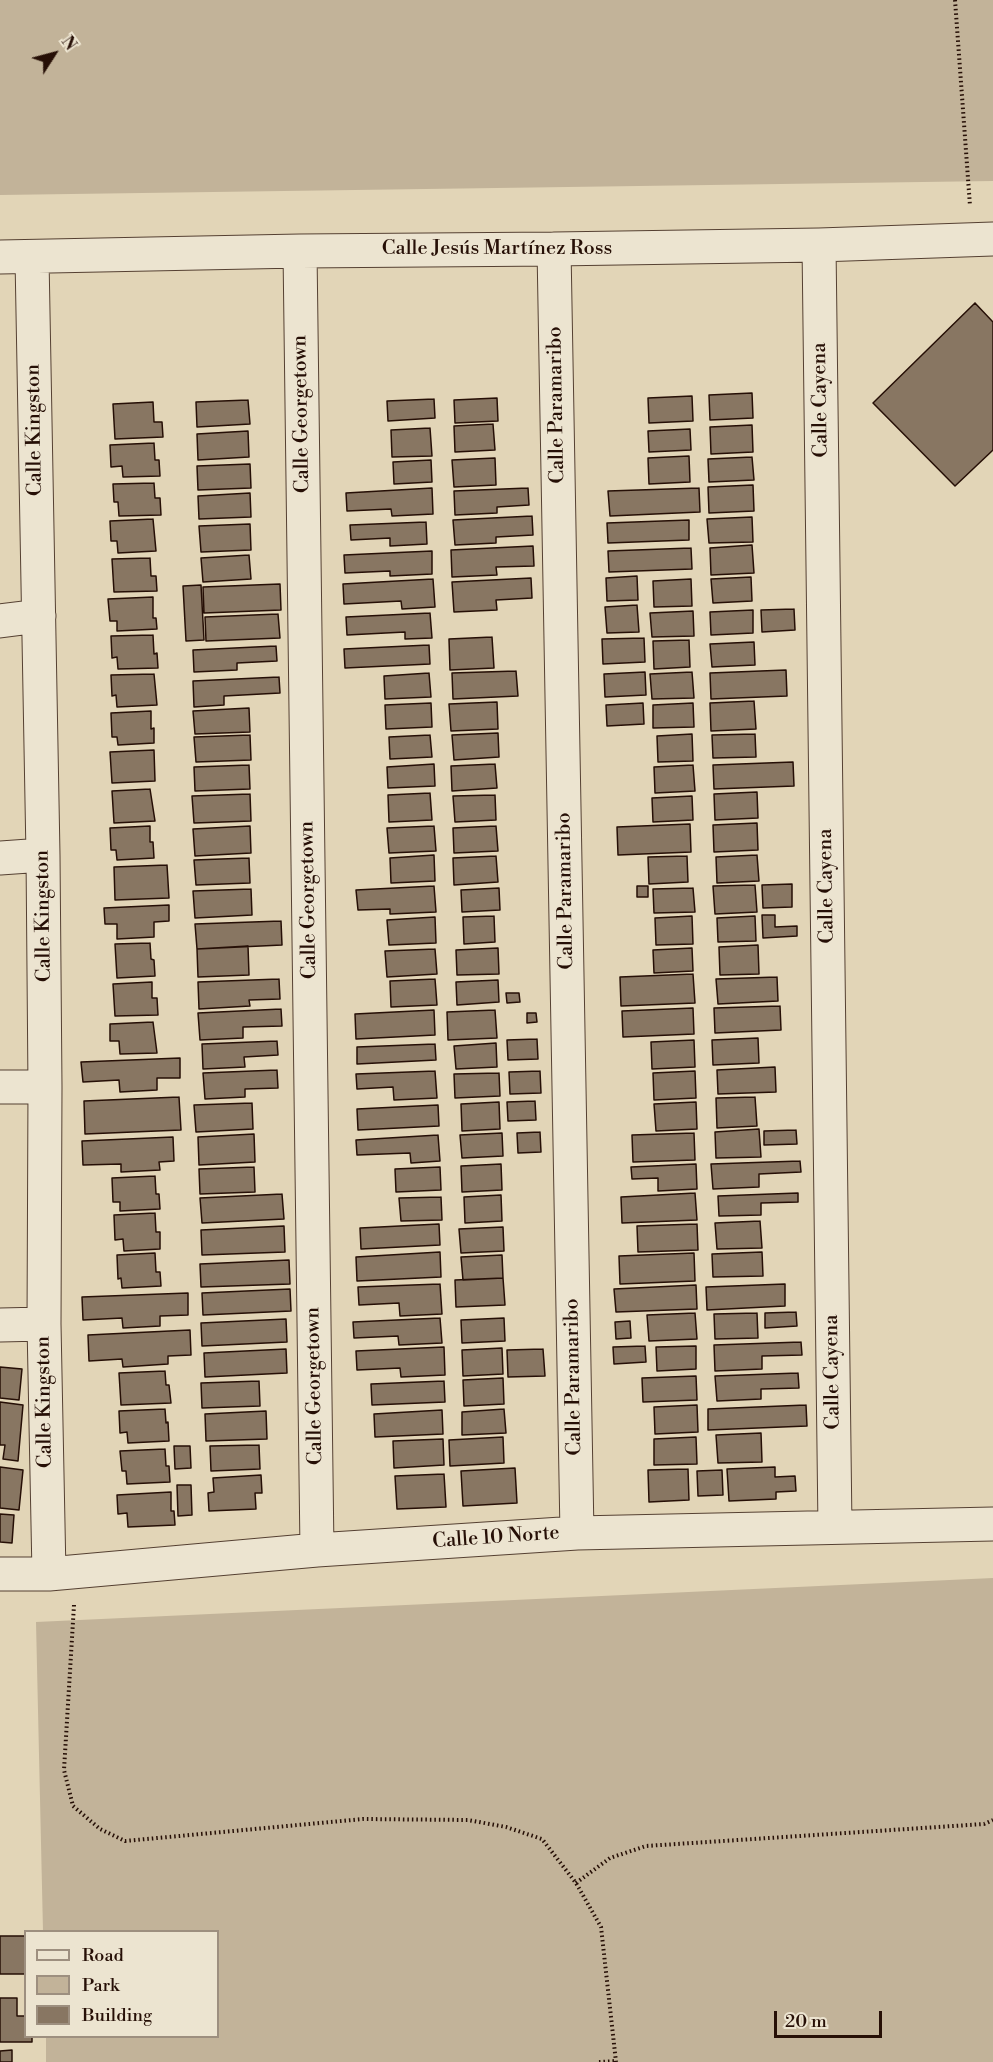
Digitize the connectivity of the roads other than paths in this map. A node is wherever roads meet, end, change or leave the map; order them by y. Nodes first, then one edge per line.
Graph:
1 (983, 239) edge
2 (819, 245) junction
3 (554, 249) junction
4 (300, 250) junction
5 (0, 257) edge
6 (32, 258) junction
7 (39, 616) junction
8 (0, 621) edge
9 (43, 855) junction
10 (0, 858) edge
11 (0, 1087) edge
12 (45, 1087) junction
13 (44, 1324) junction
14 (0, 1325) edge
15 (993, 1524) edge
16 (835, 1527) junction
17 (577, 1533) junction
18 (317, 1550) junction
19 (63, 1573) junction
20 (0, 1574) edge

1 - 2 street, Calle Jesús Martínez Ross
2 - 3 street, Calle Jesús Martínez Ross
2 - 16 street, Calle Cayena
3 - 4 street, Calle Jesús Martínez Ross
3 - 17 street, Calle Paramaribo
4 - 6 street, Calle Jesús Martínez Ross
4 - 18 street, Calle Georgetown
5 - 6 street, Calle Jesús Martínez Ross
6 - 7 street, Calle Kingston
7 - 8 street
7 - 9 street, Calle Kingston
9 - 10 street
9 - 12 street, Calle Kingston
11 - 12 street
12 - 13 street, Calle Kingston
13 - 14 street
13 - 19 street, Calle Kingston
15 - 16 street, Calle 10 Norte
16 - 17 street, Calle 10 Norte
17 - 18 street, Calle 10 Norte
18 - 19 street, Calle 10 Norte
19 - 20 street, Calle 10 Norte

